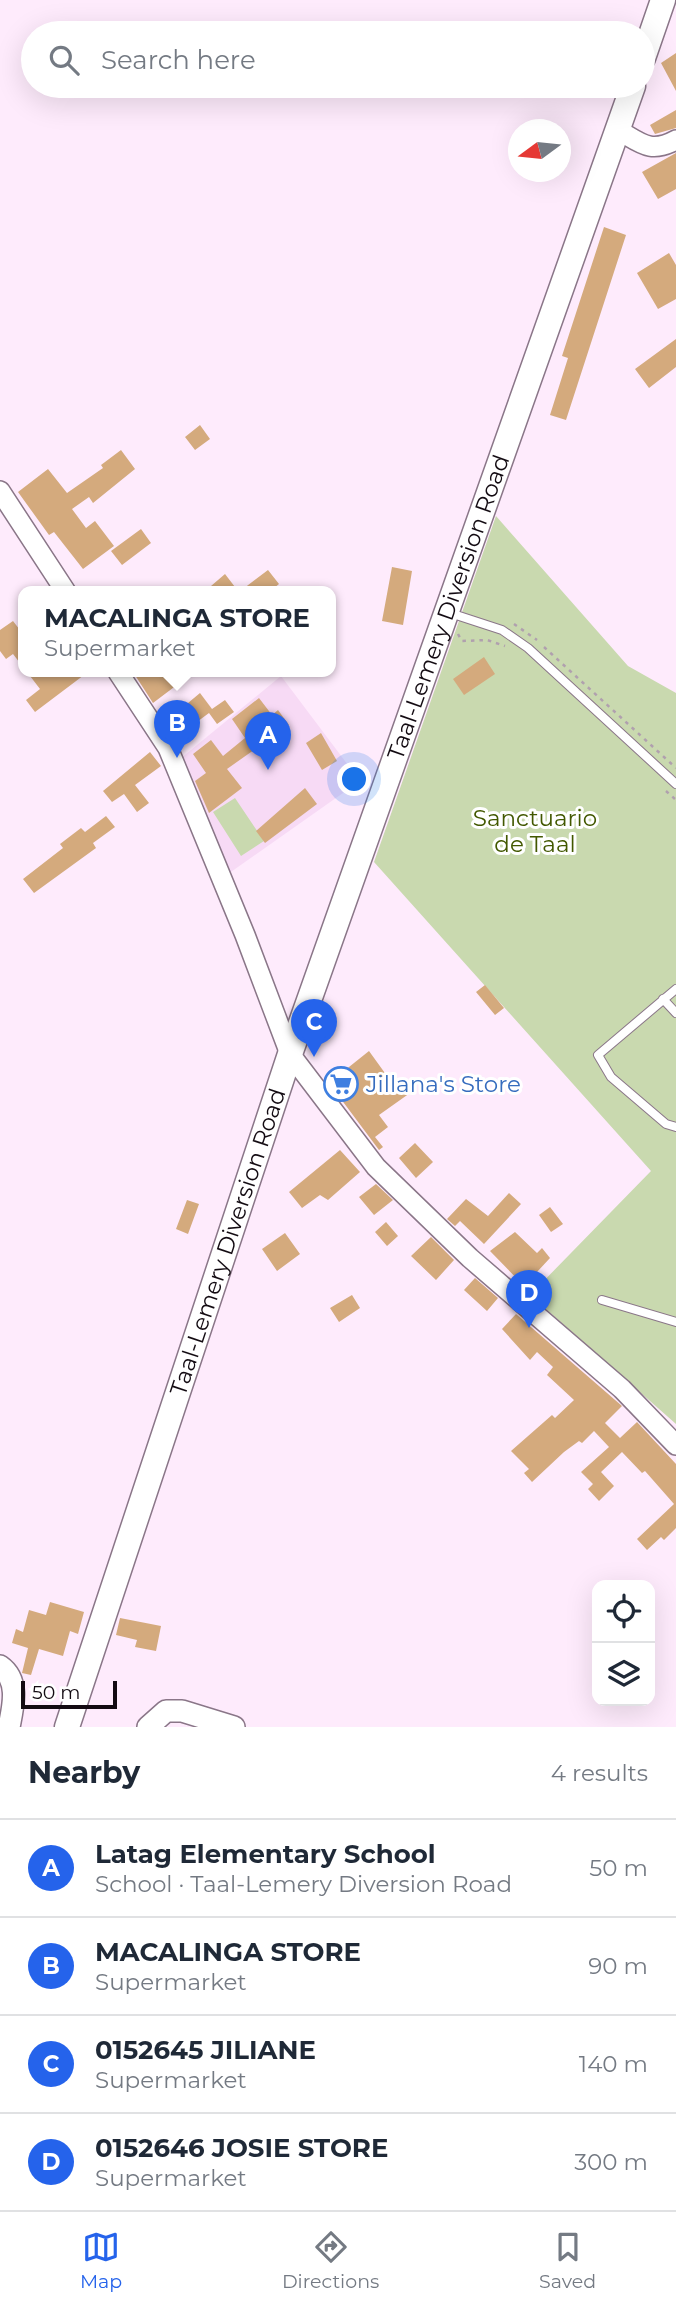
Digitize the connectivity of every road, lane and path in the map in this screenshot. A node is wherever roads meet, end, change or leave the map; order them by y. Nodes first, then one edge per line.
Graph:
1 (663, 0) edge
2 (655, 23) edge
3 (629, 98) edge
4 (618, 130) junction
5 (676, 140) edge
6 (0, 491) edge
7 (62, 586) edge
8 (447, 612) junction
9 (507, 646) dead end
10 (121, 677) edge
11 (676, 784) edge
12 (666, 791) dead end
13 (676, 800) edge
14 (676, 989) edge
15 (663, 999) junction
16 (676, 1013) edge
17 (290, 1054) junction
18 (676, 1127) edge
19 (602, 1300) dead end
20 (676, 1322) edge
21 (676, 1444) edge
22 (0, 1666) edge
23 (9, 1727) edge
24 (66, 1727) edge
25 (148, 1727) edge
26 (234, 1727) edge

1 - 2 main road
3 - 4 main road, Taal-Lemery Diversion Road
4 - 5 street
4 - 8 main road, Taal-Lemery Diversion Road
6 - 7 street
8 - 9 path
8 - 11 lane
8 - 17 main road, Taal-Lemery Diversion Road
10 - 17 street
12 - 13 path
14 - 15 lane
15 - 16 lane
15 - 18 lane
17 - 21 street
17 - 24 main road, Taal-Lemery Diversion Road
19 - 20 lane
22 - 23 main road
25 - 26 main road

